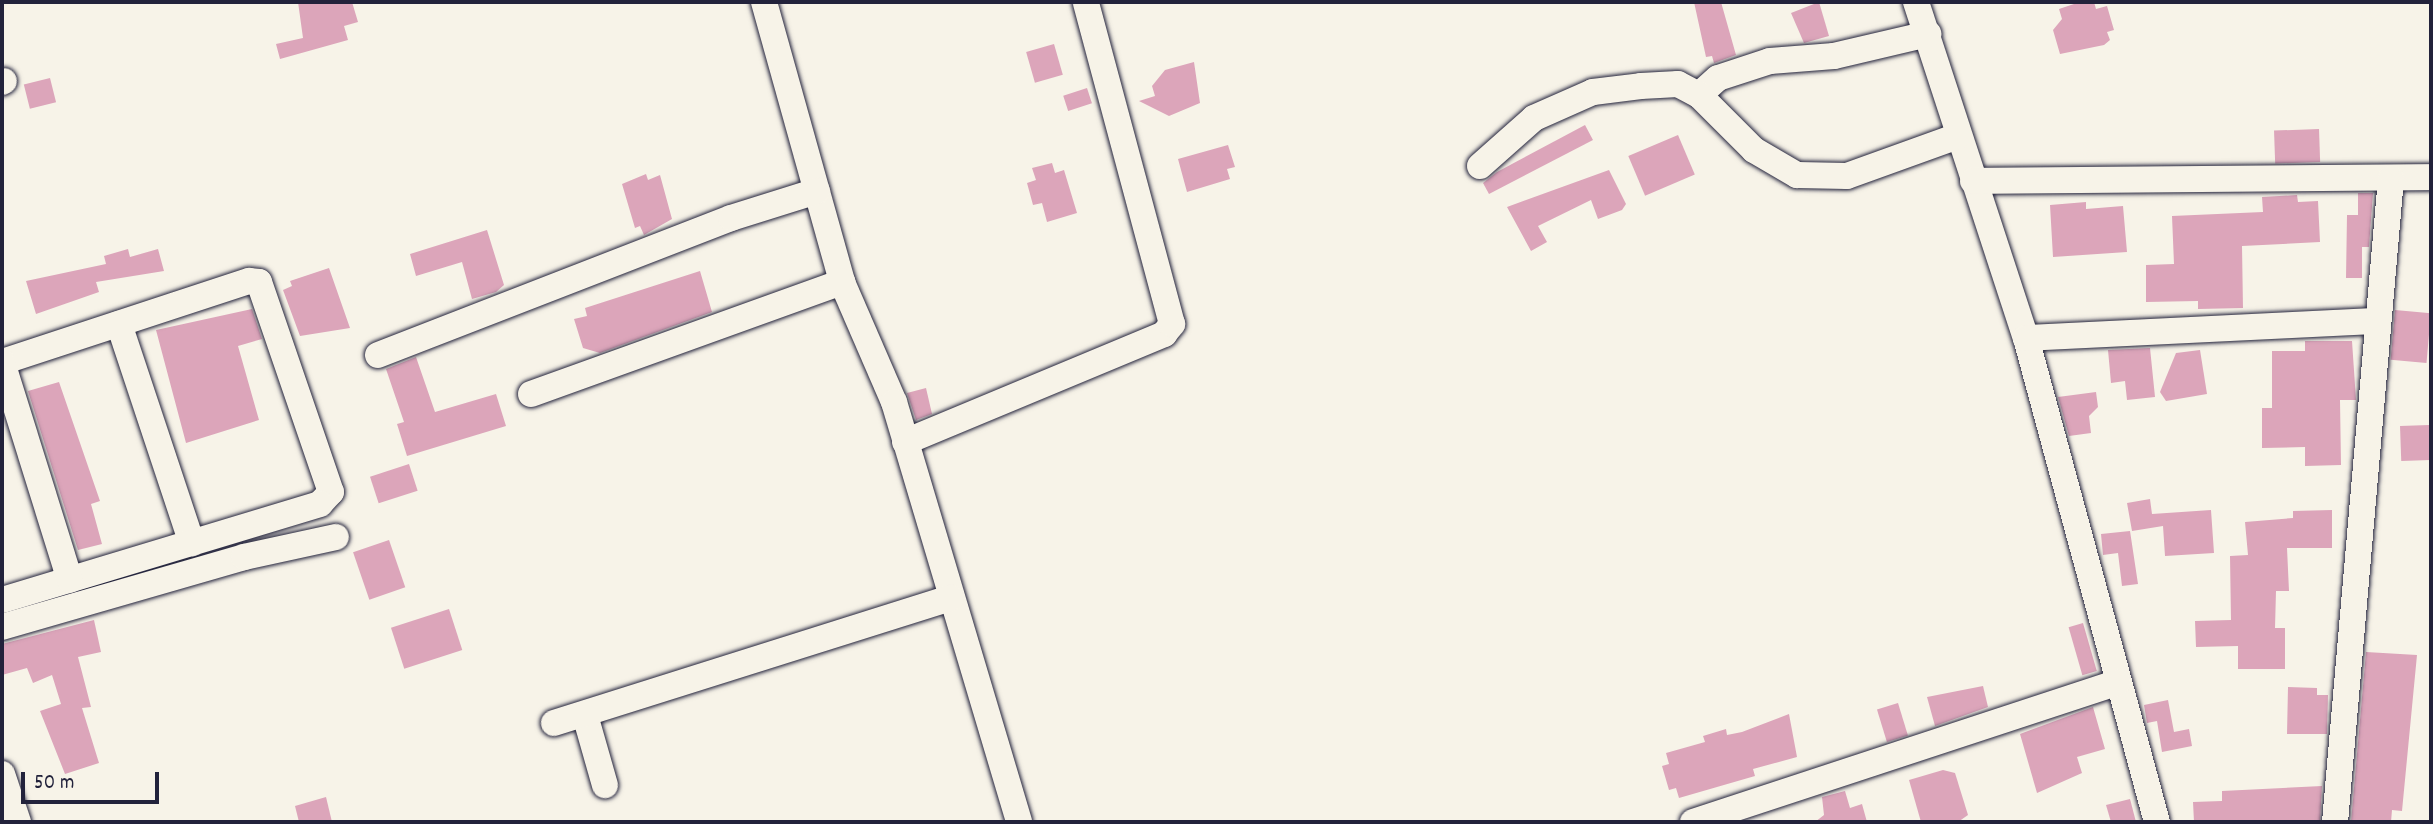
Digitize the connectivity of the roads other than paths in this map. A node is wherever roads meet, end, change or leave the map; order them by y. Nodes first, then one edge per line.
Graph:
1 (764, 2) edge
2 (1086, 2) edge
3 (1916, 2) edge
4 (1928, 34) junction
5 (1699, 94) junction
6 (1958, 136) junction
7 (1480, 166) dead end
8 (2431, 177) edge
9 (2391, 178) junction
10 (1973, 180) junction
11 (817, 191) junction
12 (842, 282) junction
13 (2377, 321) junction
14 (119, 324) junction
15 (2026, 338) junction
16 (378, 355) dead end
17 (2, 362) edge
18 (531, 394) dead end
19 (905, 442) junction
20 (336, 537) dead end
21 (192, 543) junction
22 (70, 580) junction
23 (951, 598) junction
24 (2, 600) edge
25 (2, 627) edge
26 (2118, 682) junction
27 (585, 715) junction
28 (554, 723) dead end
29 (2, 774) edge
30 (605, 785) dead end
31 (18, 822) edge
32 (1019, 822) edge
33 (1693, 822) edge
34 (2157, 822) edge
35 (2335, 822) edge

1 - 11 street
2 - 19 street
3 - 4 street
4 - 5 street
4 - 6 street
5 - 6 street
5 - 7 street
6 - 10 street
8 - 9 street
9 - 10 street
9 - 13 street
10 - 15 street
11 - 12 street
11 - 16 street
12 - 18 street
12 - 19 street
13 - 15 street
13 - 35 street
14 - 17 street
14 - 21 street
14 - 21 street
15 - 26 street
17 - 22 street
19 - 23 street
20 - 25 street
21 - 22 street
22 - 24 street
23 - 27 street
23 - 32 street
26 - 33 street
26 - 34 street
27 - 28 street
27 - 30 street
29 - 31 street

